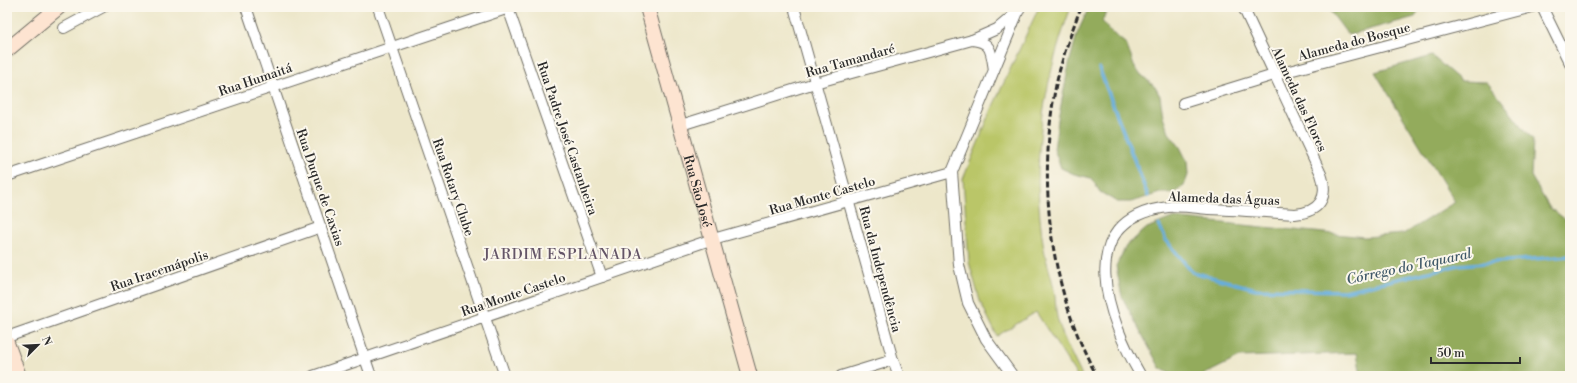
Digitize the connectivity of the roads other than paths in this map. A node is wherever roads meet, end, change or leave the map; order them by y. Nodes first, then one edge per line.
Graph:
1 (59, 7) edge
2 (103, 7) edge
3 (246, 7) edge
4 (378, 7) edge
5 (646, 7) edge
6 (794, 7) edge
7 (1243, 7) edge
8 (1532, 7) edge
9 (1542, 7) edge
10 (510, 8) edge
11 (1020, 8) edge
12 (64, 28) dead end
13 (972, 40) junction
14 (392, 47) junction
15 (7, 50) edge
16 (1570, 64) edge
17 (994, 70) junction
18 (1274, 75) junction
19 (815, 83) junction
20 (273, 87) junction
21 (1183, 103) dead end
22 (681, 125) junction
23 (952, 172) junction
24 (7, 176) edge
25 (849, 200) junction
26 (1320, 203) joint
27 (320, 227) junction
28 (712, 240) junction
29 (602, 277) junction
30 (484, 317) junction
31 (7, 337) edge
32 (7, 343) edge
33 (365, 358) junction
34 (893, 360) junction
35 (1007, 366) junction
36 (19, 376) edge
37 (313, 376) edge
38 (371, 376) edge
39 (505, 376) edge
40 (750, 376) edge
41 (841, 376) edge
42 (899, 376) edge
43 (1014, 376) edge
44 (1019, 376) edge
45 (1141, 376) edge

1 - 15 street
2 - 12 street
3 - 20 street, Rua Duque de Caxias
4 - 14 street, Rua Rotary Clube
5 - 22 street, Rua São José
6 - 19 street, Rua da Independência
7 - 18 street, Alameda das Flores
8 - 18 street, Alameda do Bosque
9 - 16 street
10 - 14 street, Rua Humaitá
10 - 29 street, Rua Padre José Castanheira
11 - 13 street, Rua Tamandaré
11 - 17 street
13 - 17 street
13 - 19 street, Rua Tamandaré
14 - 20 street, Rua Humaitá
14 - 30 street, Rua Rotary Clube
17 - 23 street
18 - 21 street, Alameda do Bosque
18 - 26 street, Alameda das Flores
19 - 22 street, Rua Tamandaré
19 - 25 street, Rua da Independência
20 - 24 street, Rua Humaitá
20 - 27 street, Rua Duque de Caxias
22 - 28 street, Rua São José
23 - 25 street, Rua Monte Castelo
23 - 35 street
25 - 28 street, Rua Monte Castelo
25 - 34 street, Rua da Independência
26 - 45 street, Alameda das Águas
27 - 31 street, Rua Iracemápolis
27 - 33 street, Rua Duque de Caxias
28 - 29 street, Rua Monte Castelo
28 - 40 street, Rua São José
29 - 30 street, Rua Monte Castelo
30 - 33 street, Rua Monte Castelo
30 - 39 street, Rua Rotary Clube
32 - 36 street
33 - 37 street, Rua Monte Castelo
33 - 38 street, Rua Duque de Caxias
34 - 41 street
34 - 42 street, Rua da Independência
35 - 43 street
35 - 44 street

